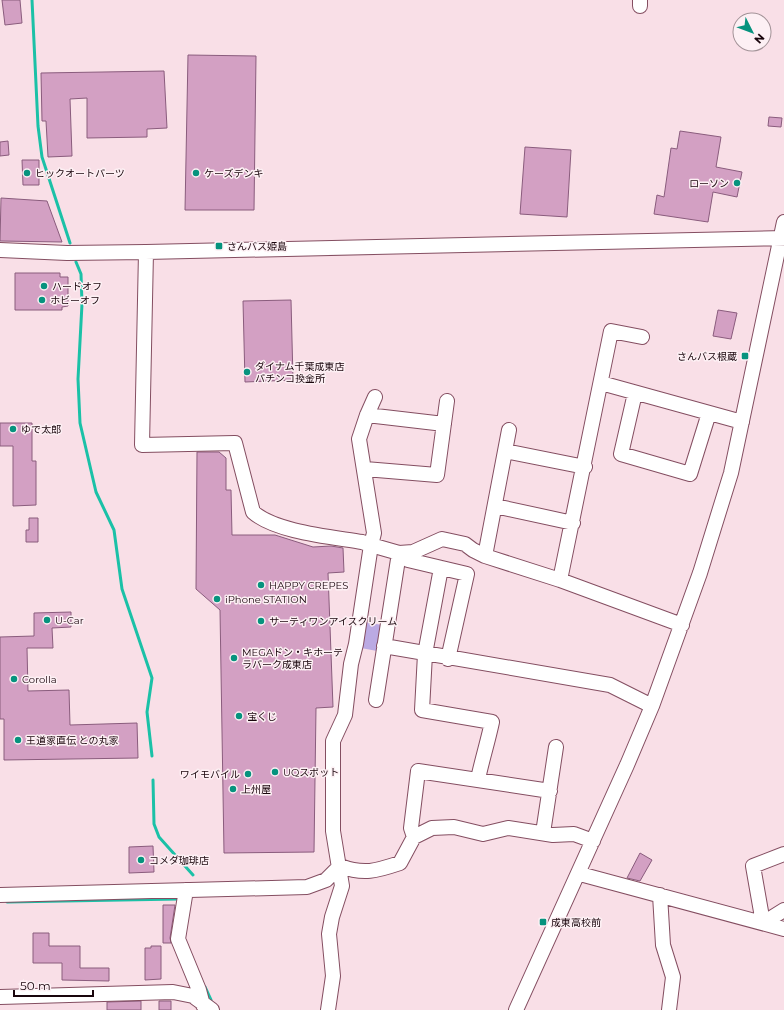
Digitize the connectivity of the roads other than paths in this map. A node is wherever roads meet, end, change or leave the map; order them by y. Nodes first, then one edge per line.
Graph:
1 (784, 222) edge
2 (783, 238) edge
3 (0, 250) edge
4 (146, 252) junction
5 (642, 337) dead end
6 (601, 383) junction
7 (635, 393) junction
8 (375, 397) dead end
9 (447, 401) dead end
10 (709, 413) junction
11 (366, 415) junction
12 (742, 422) junction
13 (444, 424) junction
14 (509, 430) dead end
15 (505, 451) junction
16 (585, 467) junction
17 (365, 468) junction
18 (495, 506) junction
19 (572, 523) junction
20 (371, 545) junction
21 (398, 553) junction
22 (485, 556) junction
23 (441, 568) junction
24 (560, 580) junction
25 (682, 625) junction
26 (384, 646) junction
27 (425, 654) junction
28 (448, 659) junction
29 (376, 700) dead end
30 (652, 706) junction
31 (556, 747) dead end
32 (478, 779) junction
33 (550, 791) junction
34 (543, 833) junction
35 (414, 837) junction
36 (593, 841) junction
37 (784, 854) edge
38 (340, 866) junction
39 (580, 874) junction
40 (186, 890) junction
41 (0, 895) edge
42 (660, 896) junction
43 (784, 910) edge
44 (763, 923) junction
45 (784, 929) edge
46 (0, 997) edge
47 (206, 1007) edge
48 (328, 1010) edge
49 (516, 1010) edge
50 (669, 1010) edge

1 - 2 street
2 - 4 street
2 - 12 street
3 - 4 street
4 - 20 street
5 - 6 street
6 - 7 street
6 - 16 street
7 - 10 street
7 - 10 street
8 - 11 street
9 - 13 street
10 - 12 street
11 - 13 street
11 - 17 street
12 - 25 street
13 - 17 street
14 - 15 street
15 - 16 street
15 - 18 street
16 - 19 street
17 - 20 street
18 - 19 street
18 - 22 street
19 - 24 street
20 - 21 street
20 - 38 street
21 - 22 street
21 - 23 street
21 - 26 street
22 - 24 street
23 - 27 street
23 - 28 street
24 - 25 street
25 - 30 street
26 - 27 street
26 - 29 street
27 - 28 street
27 - 32 street
28 - 30 street
30 - 36 street
31 - 33 street
32 - 33 street
32 - 35 street
33 - 34 street
34 - 35 street
34 - 36 street
35 - 38 street
36 - 39 street
37 - 44 street
38 - 40 street
38 - 48 street
39 - 42 street
39 - 49 street
40 - 41 street
40 - 47 street
42 - 44 street
42 - 50 street
43 - 44 street
44 - 45 street
46 - 47 street

